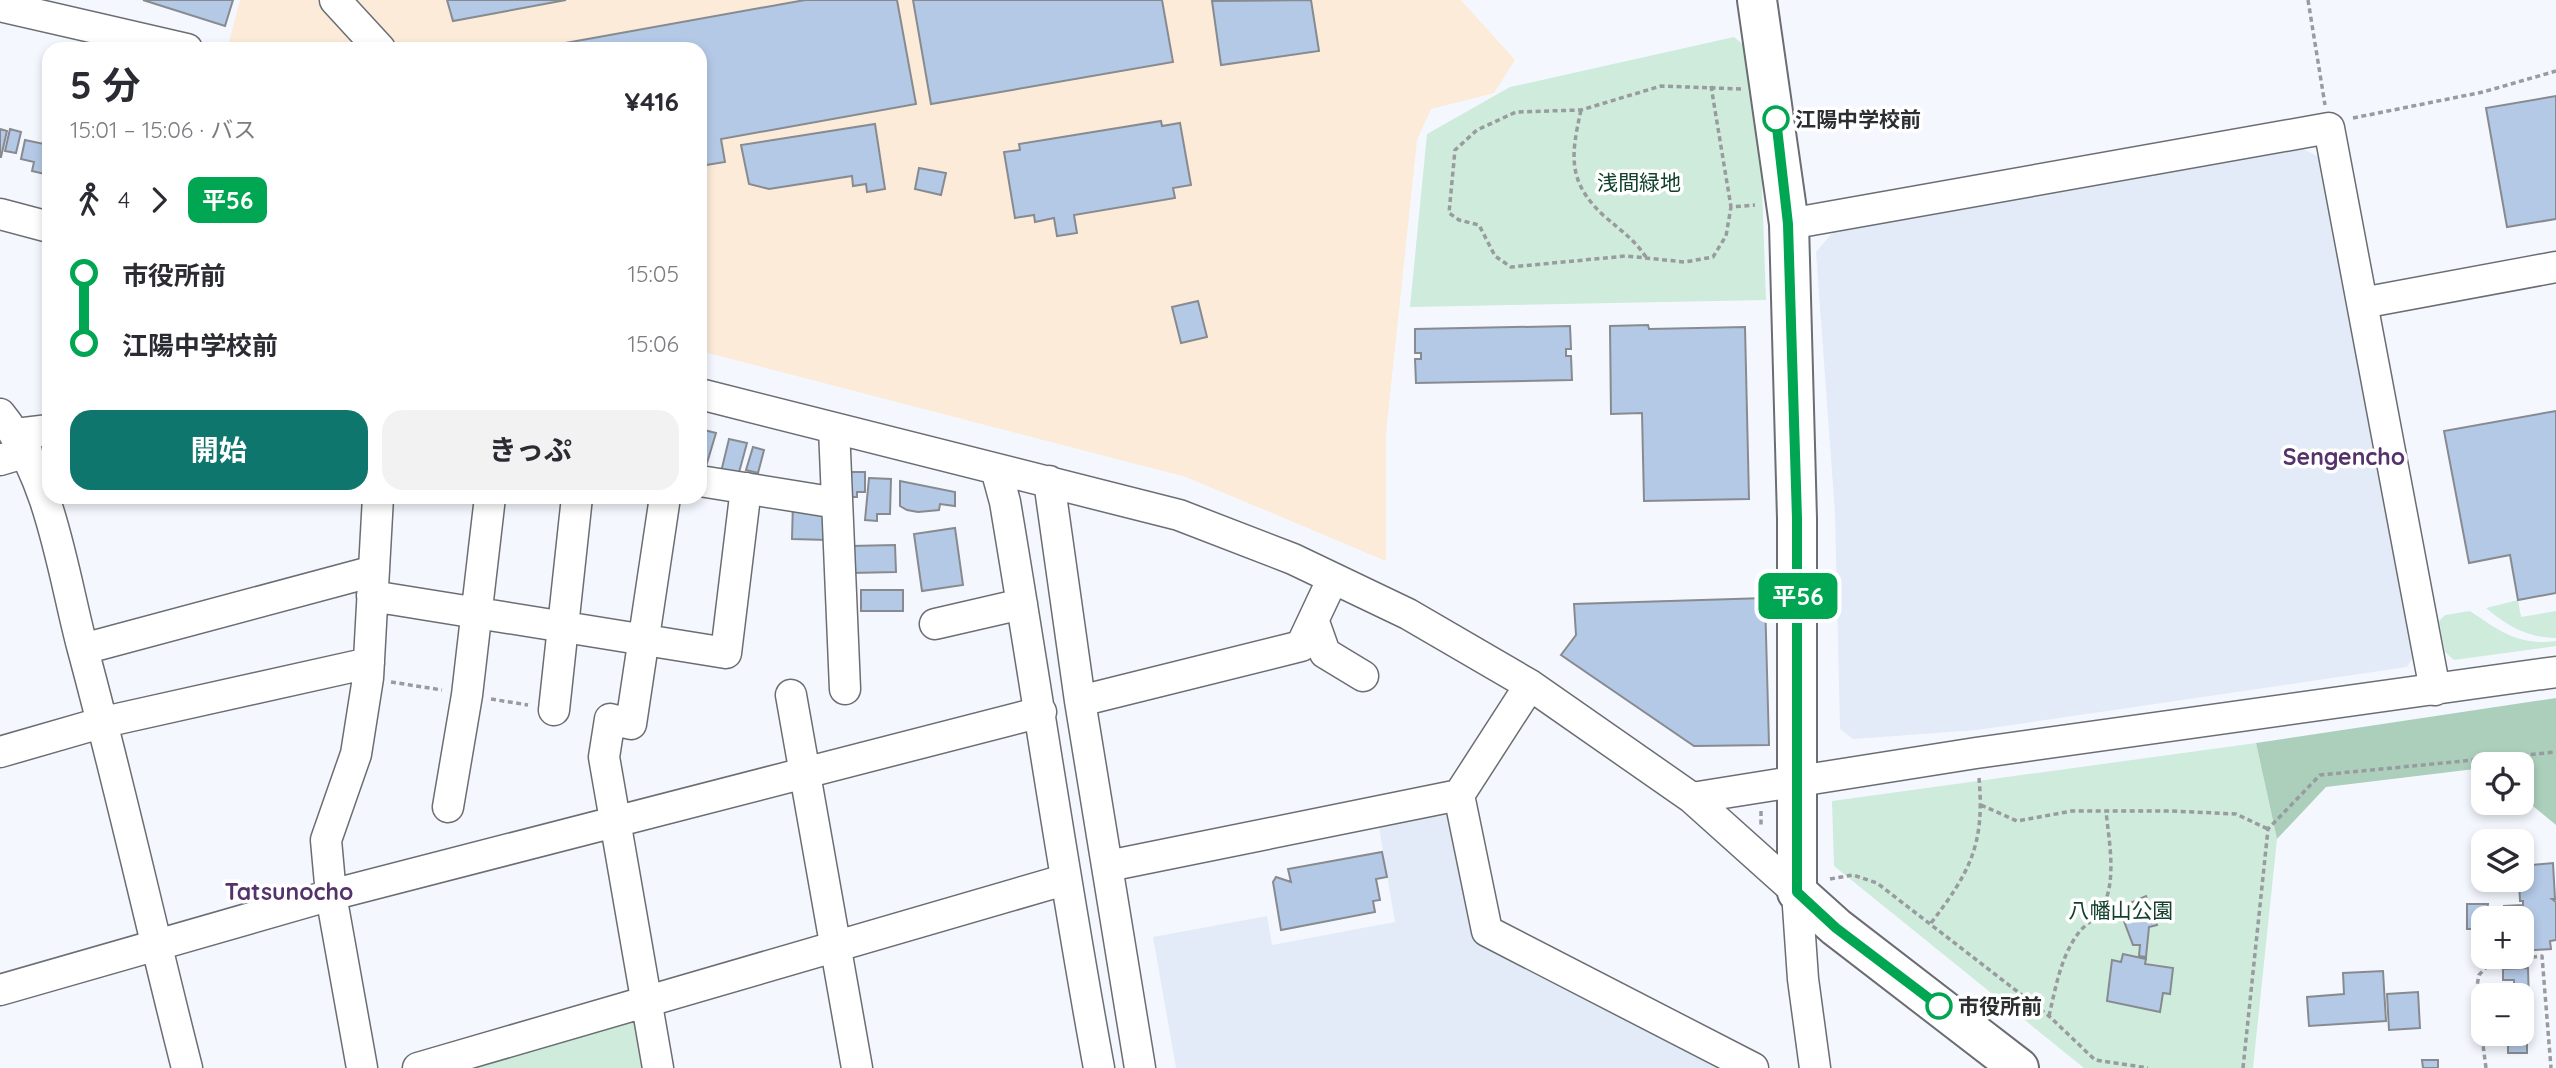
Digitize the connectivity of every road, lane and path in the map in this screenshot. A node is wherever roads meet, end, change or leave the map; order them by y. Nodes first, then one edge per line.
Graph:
1 (335, 0) edge
2 (1757, 0) edge
3 (2308, 0) edge
4 (0, 6) edge
5 (157, 42) edge
6 (374, 42) edge
7 (2556, 71) edge
8 (1711, 86) junction
9 (1746, 90) dead end
10 (1581, 110) junction
11 (2329, 128) junction
12 (1756, 205) dead end
13 (1731, 207) junction
14 (0, 214) edge
15 (1788, 224) junction
16 (42, 225) edge
17 (1646, 258) junction
18 (2556, 267) edge
19 (2362, 303) junction
20 (707, 396) edge
21 (834, 428) junction
22 (42, 432) edge
23 (11, 440) edge
24 (996, 469) junction
25 (1049, 481) junction
26 (707, 482) edge
27 (746, 488) junction
28 (837, 503) junction
29 (378, 504) edge
30 (489, 504) edge
31 (577, 504) edge
32 (664, 504) edge
33 (1333, 578) junction
34 (373, 584) junction
35 (1022, 604) junction
36 (477, 612) junction
37 (1314, 622) junction
38 (935, 624) dead end
39 (563, 626) junction
40 (644, 640) junction
41 (83, 649) junction
42 (369, 663) junction
43 (2556, 672) edge
44 (1363, 676) dead end
45 (1530, 685) junction
46 (845, 689) dead end
47 (2435, 690) junction
48 (791, 695) dead end
49 (1080, 701) junction
50 (554, 710) dead end
51 (1041, 712) junction
52 (104, 722) junction
53 (0, 752) edge
54 (2556, 752) edge
55 (1976, 753) junction
56 (804, 772) junction
57 (1799, 779) junction
58 (1459, 795) junction
59 (1692, 798) junction
60 (1981, 805) junction
61 (448, 807) dead end
62 (1761, 808) dead end
63 (2106, 811) junction
64 (615, 820) junction
65 (2268, 829) junction
66 (1761, 836) dead end
67 (1108, 866) junction
68 (1064, 880) junction
69 (1814, 886) junction
70 (331, 895) junction
71 (1931, 923) junction
72 (835, 944) junction
73 (156, 945) junction
74 (0, 990) edge
75 (647, 1002) junction
76 (2049, 1016) junction
77 (187, 1068) edge
78 (362, 1068) edge
79 (418, 1068) edge
80 (658, 1068) edge
81 (857, 1068) edge
82 (1100, 1068) edge
83 (1140, 1068) edge
84 (1753, 1068) edge
85 (1815, 1068) edge
86 (2019, 1068) edge
87 (2148, 1068) edge
88 (2243, 1068) edge
89 (2486, 1068) edge
90 (2551, 1068) edge

1 - 6 street
2 - 15 main road
3 - 11 path
4 - 5 street
7 - 11 path
8 - 9 path
8 - 10 path
8 - 13 path
10 - 17 path
10 - 17 path
11 - 15 street
11 - 19 street
12 - 13 path
13 - 17 path
14 - 16 street
15 - 57 main road
18 - 19 street
19 - 47 street
20 - 21 street
21 - 24 street
21 - 28 street
22 - 23 street
23 - 41 street
24 - 25 street
24 - 35 street
25 - 33 street
25 - 49 street
26 - 27 street
27 - 28 street
27 - 40 street
28 - 46 street
29 - 34 street
30 - 36 street
31 - 39 street
32 - 40 street
33 - 37 street
33 - 45 street
34 - 36 street
34 - 41 street
34 - 42 street
35 - 38 street
35 - 51 street
36 - 39 street
36 - 61 street
37 - 44 street
37 - 49 street
39 - 40 street
39 - 50 street
40 - 64 street
41 - 52 street
42 - 52 street
42 - 70 street
43 - 47 street
45 - 58 street
45 - 59 street
47 - 55 street
48 - 56 street
49 - 67 street
51 - 56 street
51 - 68 street
52 - 53 street
52 - 73 street
54 - 65 path
55 - 57 street
55 - 60 path
56 - 64 street
56 - 72 street
57 - 59 street
57 - 69 main road
58 - 67 street
58 - 84 street
59 - 69 street
60 - 63 path
60 - 71 path
62 - 66 path
63 - 65 path
63 - 76 path
64 - 70 street
64 - 75 street
65 - 88 path
67 - 83 street
68 - 72 street
68 - 82 street
69 - 71 path
69 - 85 street
69 - 86 main road
70 - 73 street
70 - 78 street
71 - 76 path
72 - 75 street
72 - 81 street
73 - 74 street
73 - 77 street
75 - 79 street
75 - 80 street
76 - 87 path
89 - 90 path

